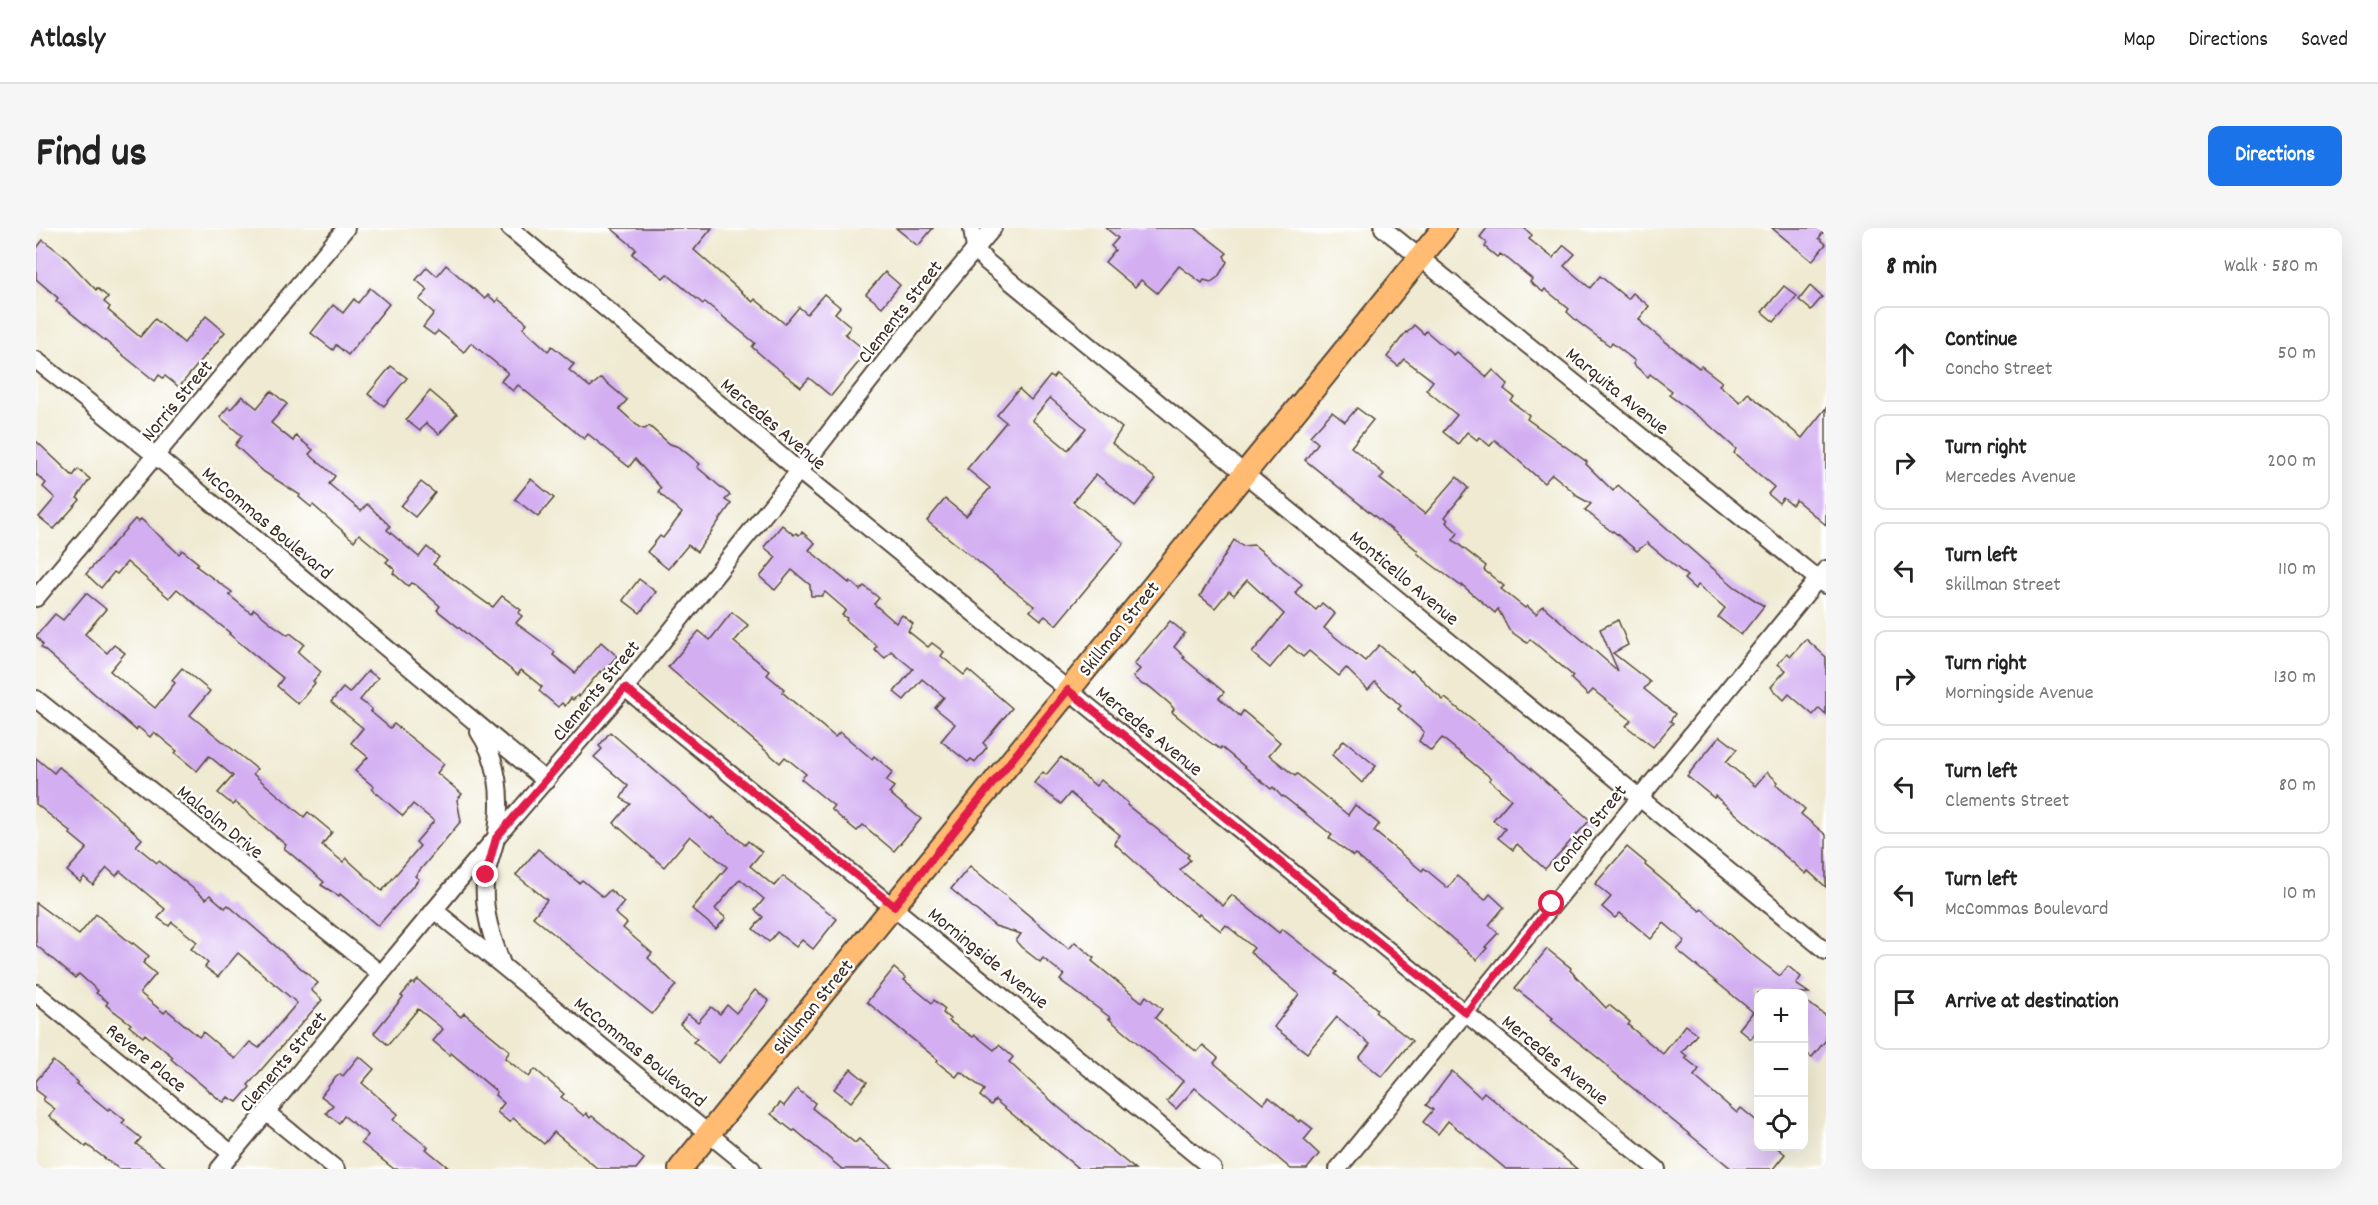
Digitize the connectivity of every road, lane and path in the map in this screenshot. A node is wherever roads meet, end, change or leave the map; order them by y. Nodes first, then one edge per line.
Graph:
1 (346, 228) edge
2 (510, 228) edge
3 (972, 228) edge
4 (993, 228) edge
5 (1383, 228) edge
6 (1444, 228) edge
7 (975, 249) junction
8 (1420, 258) junction
9 (36, 360) edge
10 (156, 456) junction
11 (799, 471) junction
12 (1245, 473) junction
13 (1823, 578) edge
14 (36, 598) edge
15 (625, 688) junction
16 (1068, 690) junction
17 (36, 699) edge
18 (470, 718) junction
19 (546, 781) junction
20 (1640, 798) junction
21 (496, 838) junction
22 (894, 906) junction
23 (434, 910) junction
24 (1826, 951) edge
25 (503, 966) junction
26 (381, 974) junction
27 (36, 993) edge
28 (1466, 1013) junction
29 (266, 1112) junction
30 (709, 1134) junction
31 (232, 1154) junction
32 (219, 1169) edge
33 (336, 1169) edge
34 (680, 1169) edge
35 (752, 1169) edge
36 (1213, 1169) edge
37 (1338, 1169) edge
38 (1657, 1169) edge

1 - 10 street, Norris Street
2 - 11 street, Mercedes Avenue
3 - 7 street
4 - 7 street, Clements Street
5 - 8 street, Marquita Avenue
6 - 8 main road, Skillman Street
7 - 11 street, Clements Street
7 - 12 street, Monticello Avenue
8 - 12 main road, Skillman Street
8 - 13 street, Marquita Avenue
9 - 10 street, McCommas Boulevard
10 - 14 street, Norris Street
10 - 18 street, McCommas Boulevard
11 - 15 street, Clements Street
11 - 16 street, Mercedes Avenue
12 - 16 main road, Skillman Street
12 - 20 street, Monticello Avenue
13 - 20 street, Concho Street
15 - 19 street, Clements Street
15 - 22 street, Morningside Avenue
16 - 22 main road, Skillman Street
16 - 28 street, Mercedes Avenue
17 - 26 street, Malcolm Drive
18 - 19 street, McCommas Boulevard
18 - 21 street, McCommas Boulevard
19 - 21 street, Clements Street
20 - 24 street, Monticello Avenue
20 - 28 street, Concho Street
21 - 23 street, Clements Street
21 - 25 street, McCommas Boulevard
22 - 30 main road, Skillman Street
22 - 36 street, Morningside Avenue
23 - 25 street, McCommas Boulevard
23 - 26 street, Clements Street
25 - 30 street, McCommas Boulevard
26 - 29 street, Clements Street
27 - 31 street, Revere Place
28 - 37 street, Concho Street
28 - 38 street, Mercedes Avenue
29 - 31 street, Clements Street
29 - 33 street
30 - 34 main road, Skillman Street
30 - 35 street, McCommas Boulevard
31 - 32 street, Clements Street

